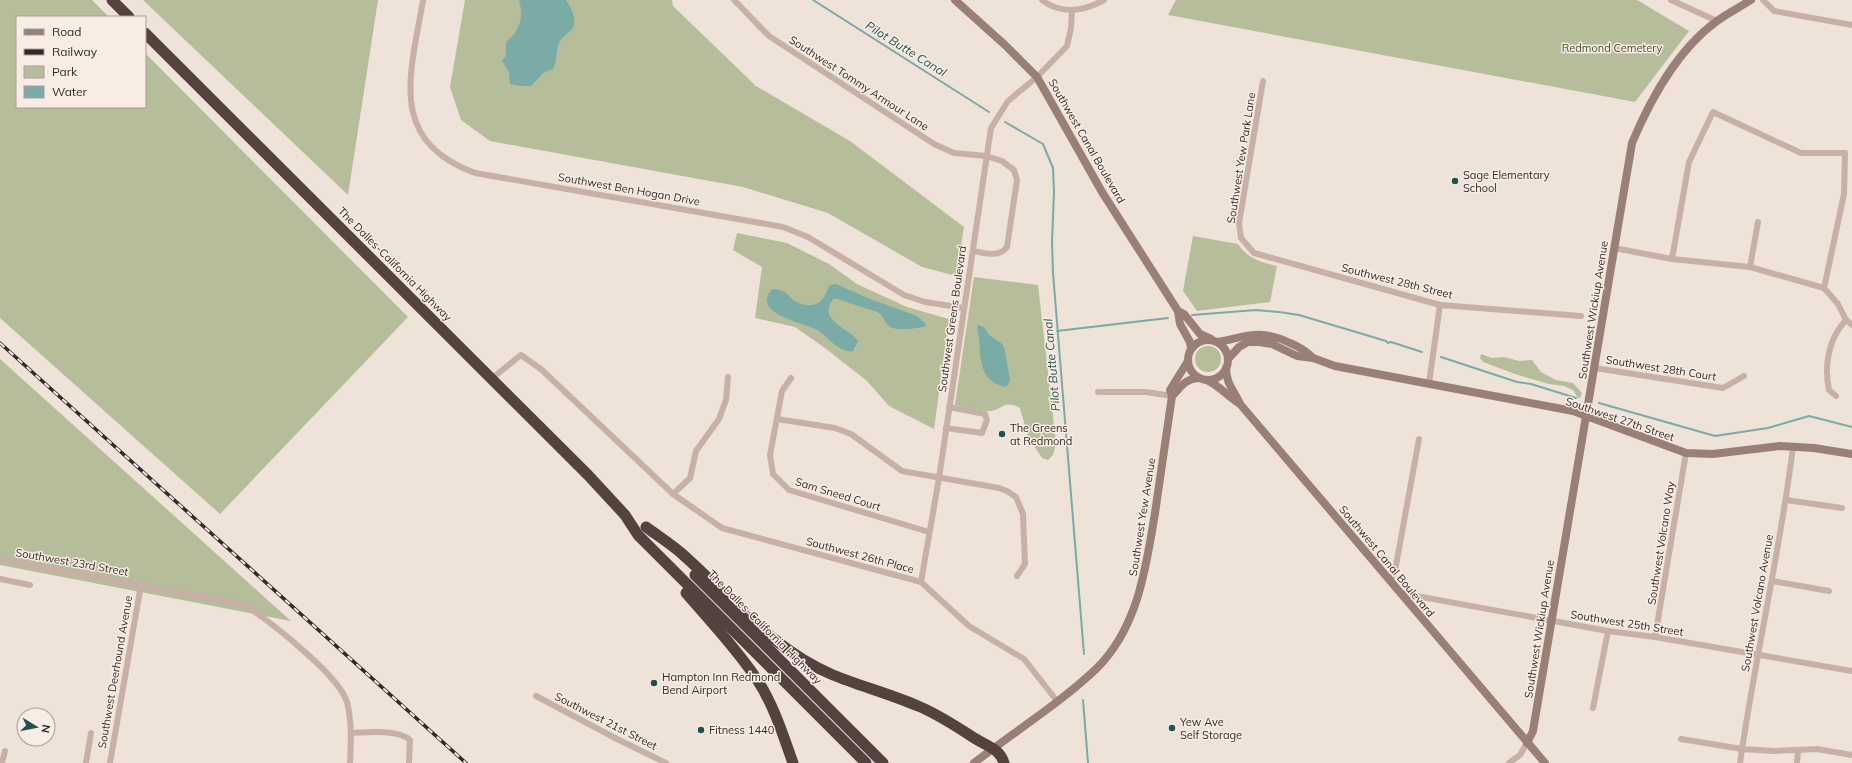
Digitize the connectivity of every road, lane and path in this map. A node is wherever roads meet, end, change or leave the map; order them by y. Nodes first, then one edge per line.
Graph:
1 (112, 0) edge
2 (424, 0) edge
3 (734, 0) edge
4 (955, 0) edge
5 (1042, 0) edge
6 (1104, 0) edge
7 (1671, 0) edge
8 (1751, 0) edge
9 (1763, 0) edge
10 (1072, 11) junction
11 (128, 16) edge
12 (1717, 21) junction
13 (1852, 25) edge
14 (146, 34) edge
15 (1037, 77) junction
16 (1263, 81) dead end
17 (986, 156) junction
18 (1758, 222) dead end
19 (1241, 238) joint
20 (1614, 248) junction
21 (973, 251) junction
22 (1672, 258) junction
23 (1750, 267) junction
24 (1824, 288) junction
25 (1440, 305) junction
26 (964, 308) junction
27 (1178, 311) junction
28 (1581, 316) dead end
29 (1846, 320) junction
30 (1852, 325) edge
31 (1215, 341) junction
32 (1191, 348) junction
33 (1228, 358) junction
34 (1313, 358) junction
35 (1188, 361) junction
36 (1226, 368) junction
37 (1595, 368) junction
38 (1744, 376) dead end
39 (728, 377) dead end
40 (791, 378) dead end
41 (1198, 378) junction
42 (491, 379) junction
43 (1207, 380) junction
44 (1429, 383) junction
45 (1098, 392) dead end
46 (1172, 396) junction
47 (1836, 396) dead end
48 (1240, 404) junction
49 (949, 407) junction
50 (1586, 416) junction
51 (777, 419) junction
52 (946, 428) junction
53 (1419, 439) dead end
54 (1793, 447) junction
55 (1686, 453) junction
56 (1852, 454) edge
57 (938, 478) junction
58 (673, 494) junction
59 (1786, 500) junction
60 (1842, 508) dead end
61 (625, 515) junction
62 (646, 527) junction
63 (929, 532) junction
64 (0, 560) edge
65 (665, 563) junction
66 (1017, 576) dead end
67 (0, 579) edge
68 (1390, 581) junction
69 (1772, 581) junction
70 (921, 582) junction
71 (30, 585) dead end
72 (140, 585) junction
73 (1829, 590) dead end
74 (1399, 593) junction
75 (1551, 620) junction
76 (1608, 631) junction
77 (1655, 637) junction
78 (1757, 656) junction
79 (1852, 672) edge
80 (536, 696) dead end
81 (1057, 701) junction
82 (1593, 708) dead end
83 (91, 733) dead end
84 (351, 734) junction
85 (1681, 739) dead end
86 (1527, 743) junction
87 (994, 748) junction
88 (1742, 749) junction
89 (5, 751) dead end
90 (1798, 751) junction
91 (1852, 755) edge
92 (2, 763) edge
93 (86, 763) edge
94 (110, 763) edge
95 (350, 763) edge
96 (409, 763) edge
97 (666, 763) edge
98 (793, 763) edge
99 (866, 763) edge
100 (883, 763) edge
101 (974, 763) edge
102 (1004, 763) edge
103 (1509, 763) edge
104 (1544, 763) edge
105 (1740, 763) edge
106 (1797, 763) edge

1 - 11 highway
2 - 26 street, Southwest Ben Hogan Drive
3 - 17 street, Southwest Tommy Armour Lane
4 - 15 main road, Southwest Canal Boulevard
5 - 10 street
6 - 10 street
7 - 12 street
8 - 12 main road, Southwest Wickiup Avenue
9 - 13 street
10 - 15 street, Southwest Greens Boulevard
12 - 20 main road, Southwest Wickiup Avenue
14 - 42 highway, The Dalles-California Highway
15 - 17 street, Southwest Greens Boulevard
15 - 27 main road, Southwest Canal Boulevard
16 - 19 street, Southwest Yew Park Lane
17 - 21 street, Southwest Greens Boulevard
17 - 21 street, Southwest Tommy Armour Lane
18 - 23 street
19 - 25 street, Southwest 28th Street
20 - 22 street
20 - 37 main road, Southwest Wickiup Avenue
21 - 26 street, Southwest Greens Boulevard
22 - 23 street
22 - 24 street
23 - 24 street
24 - 29 street
25 - 28 street, Southwest 28th Street
25 - 44 street
26 - 49 street, Southwest Greens Boulevard
27 - 31 main road, Southwest Canal Boulevard
27 - 32 main road, Southwest Canal Boulevard
29 - 30 street
29 - 47 street
31 - 32 main road
31 - 33 main road
31 - 34 main road, Southwest 27th Street
32 - 35 main road
33 - 34 main road, Southwest 27th Street
33 - 36 main road
34 - 44 main road, Southwest 27th Street
35 - 41 main road
35 - 46 main road, Southwest Yew Avenue
36 - 43 main road
36 - 48 main road, Southwest Canal Boulevard
37 - 38 street, Southwest 28th Court
37 - 50 main road, Southwest Wickiup Avenue
39 - 58 street
40 - 51 street, Sam Sneed Court
41 - 43 main road
41 - 46 main road
42 - 58 street, Southwest 26th Place
42 - 61 highway, The Dalles-California Highway
43 - 48 main road
44 - 50 main road, Southwest 27th Street
45 - 46 street
46 - 81 main road, Southwest Yew Avenue
48 - 68 main road, Southwest Canal Boulevard
49 - 52 street, Southwest Greens Boulevard
49 - 52 street
50 - 55 main road, Southwest 27th Street
50 - 75 main road, Southwest Wickiup Avenue
51 - 57 street
51 - 63 street, Sam Sneed Court
52 - 57 street, Southwest Greens Boulevard
53 - 68 street
54 - 55 main road, Southwest 27th Street
54 - 56 main road, Southwest 27th Street
54 - 59 street, Southwest Volcano Avenue
55 - 77 street, Southwest Volcano Way
57 - 63 street, Southwest Greens Boulevard
57 - 66 street
58 - 70 street, Southwest 26th Place
59 - 60 street
59 - 69 street, Southwest Volcano Avenue
61 - 62 highway, The Dalles-California Highway
61 - 65 highway, The Dalles-California Highway
62 - 87 highway
62 - 100 highway, The Dalles-California Highway
63 - 70 street, Southwest Greens Boulevard
64 - 72 street, Southwest 23rd Street
65 - 98 highway
65 - 99 highway, The Dalles-California Highway
67 - 71 street
68 - 74 main road, Southwest Canal Boulevard
69 - 73 street
69 - 78 street, Southwest Volcano Avenue
70 - 81 street, Southwest 26th Place
72 - 84 street, Southwest 23rd Street
72 - 94 street, Southwest Deerhound Avenue
74 - 75 street, Southwest 25th Street
74 - 86 main road, Southwest Canal Boulevard
75 - 76 street, Southwest 25th Street
75 - 86 main road, Southwest Wickiup Avenue
76 - 77 street, Southwest 25th Street
76 - 82 street
77 - 78 street, Southwest 25th Street
78 - 79 street, Southwest 25th Street
78 - 88 street, Southwest Volcano Avenue
80 - 97 street, Southwest 21st Street
81 - 87 main road, Southwest Yew Avenue
83 - 93 street
84 - 95 street, Southwest 23rd Street
84 - 96 street
85 - 88 street
86 - 103 street, Southwest Wickiup Avenue
86 - 104 main road, Southwest Canal Boulevard
87 - 101 main road, Southwest Yew Avenue
87 - 102 highway
88 - 90 street
88 - 105 street, Southwest Volcano Avenue
89 - 92 street
90 - 91 street
90 - 106 street

